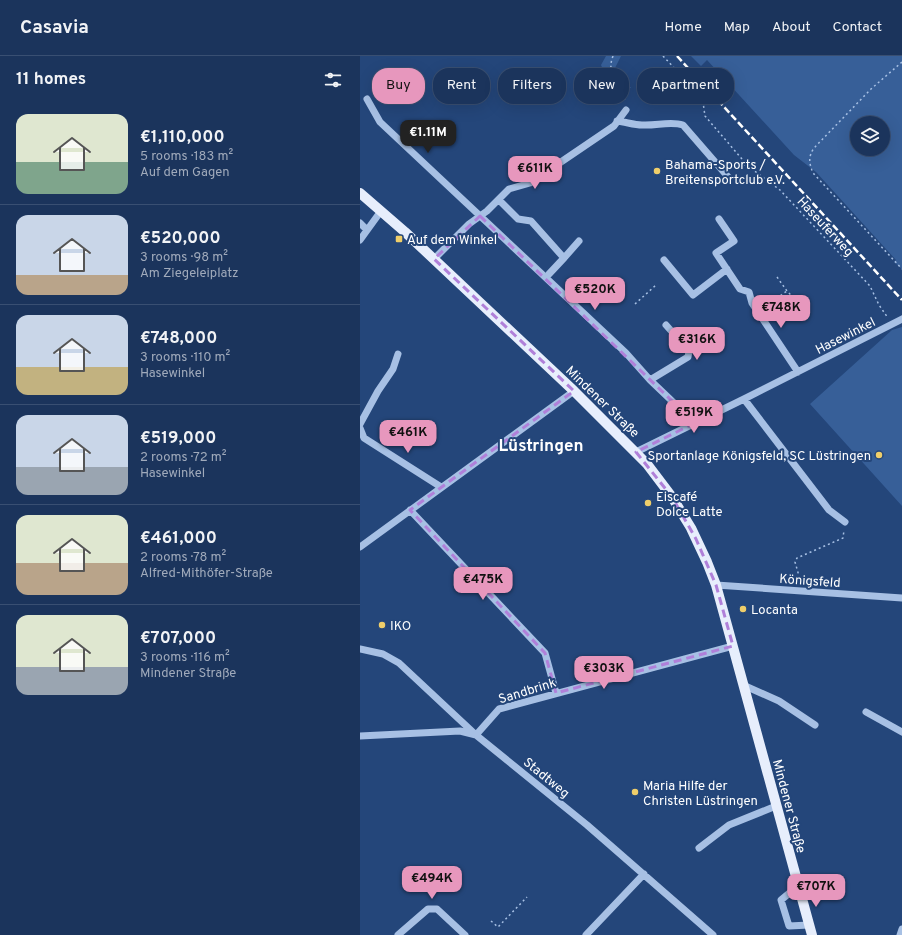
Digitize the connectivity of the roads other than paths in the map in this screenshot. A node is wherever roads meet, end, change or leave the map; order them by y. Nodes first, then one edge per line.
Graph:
1 (367, 99) dead end
2 (626, 110) road end
3 (618, 121) junction
4 (729, 178) dead end
5 (360, 193) edge
6 (498, 200) junction
7 (381, 211) junction
8 (480, 216) junction
9 (719, 219) dead end
10 (360, 223) edge
11 (368, 230) junction
12 (360, 240) edge
13 (579, 241) dead end
14 (564, 258) junction
15 (434, 259) junction
16 (664, 260) dead end
17 (727, 269) junction
18 (549, 274) dead end
19 (902, 319) edge
20 (666, 325) dead end
21 (398, 354) dead end
22 (798, 372) junction
23 (650, 380) junction
24 (574, 391) junction
25 (744, 399) junction
26 (695, 423) junction
27 (360, 424) edge
28 (360, 428) edge
29 (362, 441) edge
30 (636, 452) junction
31 (441, 487) junction
32 (410, 510) junction
33 (845, 522) road end
34 (360, 547) edge
35 (716, 585) junction
36 (902, 598) edge
37 (733, 646) junction
38 (360, 649) edge
39 (743, 685) junction
40 (556, 693) junction
41 (866, 712) dead end
42 (815, 725) dead end
43 (902, 732) edge
44 (476, 735) junction
45 (360, 736) edge
46 (776, 806) junction
47 (699, 848) dead end
48 (644, 874) junction
49 (798, 886) junction
50 (902, 929) edge
51 (811, 930) edge
52 (398, 935) edge
53 (465, 935) edge
54 (586, 935) edge
55 (714, 935) edge
56 (900, 935) edge

1 - 8 street
2 - 3 street
3 - 4 street
3 - 6 street
5 - 7 main road, Mindener Straße
6 - 8 street
6 - 14 street
7 - 11 street
7 - 15 main road, Mindener Straße
8 - 15 street
8 - 23 street
9 - 17 street
10 - 11 street
11 - 12 street
13 - 14 street
14 - 18 street
15 - 24 main road, Mindener Straße
16 - 17 street
17 - 22 street
19 - 22 street, Hasewinkel
20 - 23 street
21 - 27 street
22 - 25 street, Hasewinkel
23 - 26 street
24 - 30 main road, Mindener Straße
24 - 31 street
25 - 26 street, Hasewinkel
25 - 33 street
26 - 30 street, Hasewinkel
28 - 29 street
29 - 31 street
30 - 35 main road, Mindener Straße
31 - 32 street
32 - 34 street
32 - 40 street
35 - 36 street, Königsfeld
35 - 37 main road, Mindener Straße
37 - 39 main road, Mindener Straße
37 - 40 street, Sandbrink
38 - 44 street, Stadtweg
39 - 42 street
39 - 46 main road, Mindener Straße
40 - 44 street, Sandbrink
41 - 43 street
44 - 45 street
44 - 48 street, Stadtweg
46 - 47 street
46 - 49 main road, Mindener Straße
48 - 54 street
48 - 55 street, Stadtweg
49 - 51 main road, Mindener Straße
49 - 51 street
50 - 56 street
52 - 53 street

